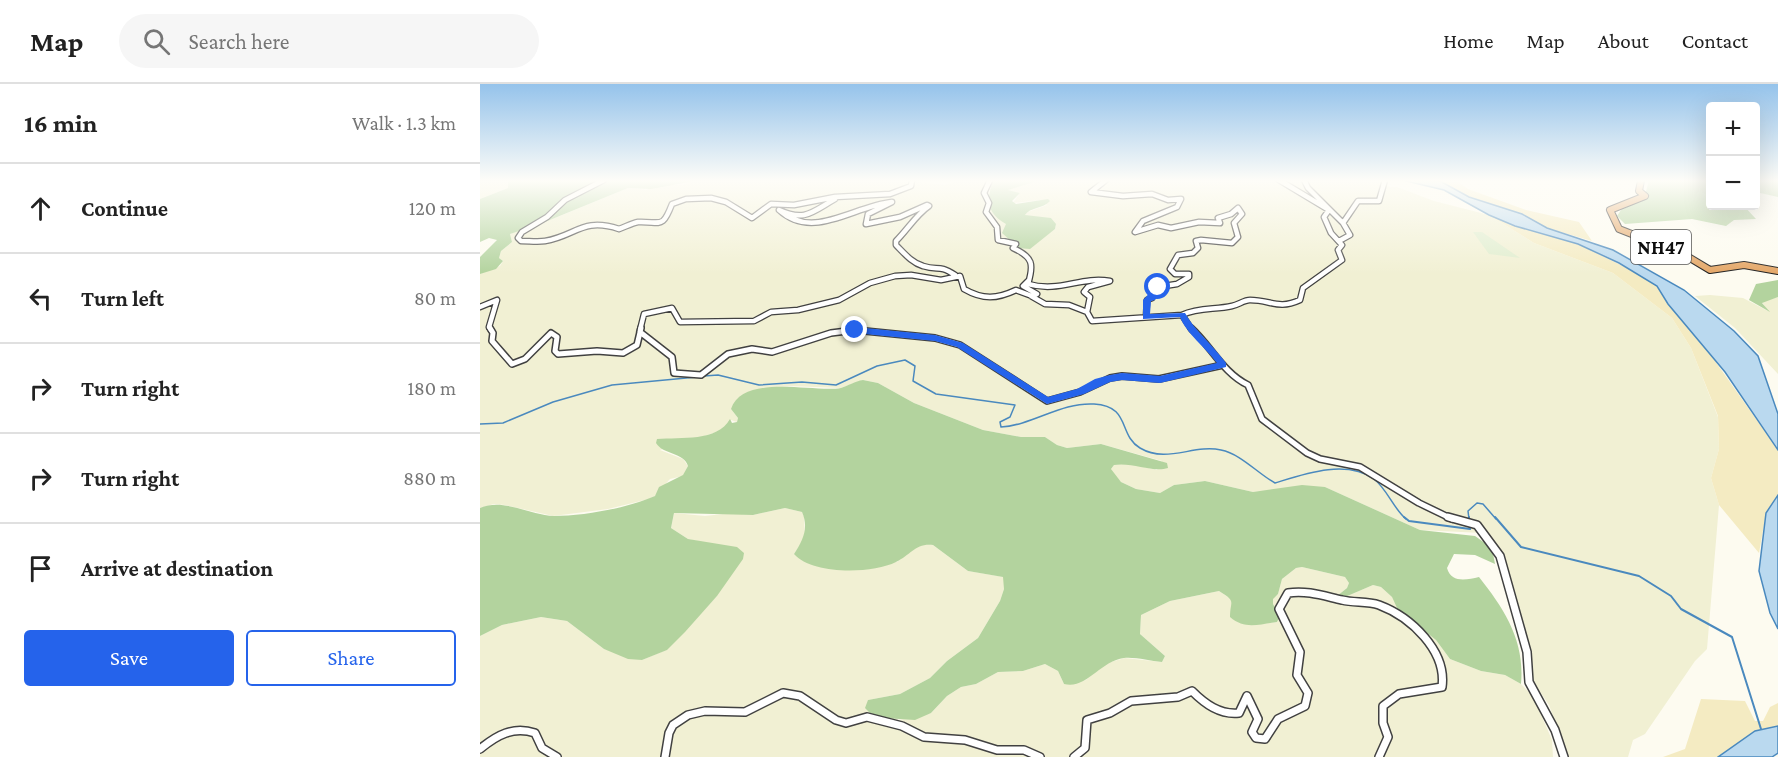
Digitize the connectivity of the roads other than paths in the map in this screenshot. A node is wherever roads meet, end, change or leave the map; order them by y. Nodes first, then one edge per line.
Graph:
1 (553, 211) edge
2 (669, 211) edge
3 (739, 211) edge
4 (761, 211) edge
5 (780, 211) edge
6 (782, 211) edge
7 (814, 211) edge
8 (848, 211) edge
9 (873, 211) edge
10 (909, 211) edge
11 (922, 211) edge
12 (986, 211) edge
13 (1163, 211) edge
14 (1234, 211) edge
15 (1241, 211) edge
16 (1328, 211) edge
17 (1331, 211) edge
18 (1351, 211) edge
19 (1611, 211) edge
20 (1343, 223) junction
21 (1339, 241) junction
22 (1778, 271) edge
23 (955, 275) junction
24 (1028, 281) junction
25 (1032, 296) junction
26 (480, 307) edge
27 (1087, 312) junction
28 (1182, 315) junction
29 (1146, 317) junction
30 (640, 332) junction
31 (1223, 365) junction
32 (480, 749) edge
33 (557, 757) edge
34 (665, 757) edge
35 (1041, 757) edge
36 (1074, 757) edge
37 (1379, 757) edge
38 (1564, 757) edge

1 - 2 street
3 - 4 street
5 - 8 street
6 - 7 street
9 - 10 street
11 - 23 street
12 - 24 street
13 - 14 street
15 - 29 street
16 - 21 street
17 - 20 street
18 - 20 street
19 - 22 highway, NH47
20 - 21 street
21 - 28 street
23 - 25 street
23 - 30 street
24 - 25 street
24 - 27 street
25 - 27 street
26 - 30 street
27 - 29 street
28 - 29 street
28 - 31 street
30 - 31 street
31 - 38 street
32 - 33 street
34 - 35 street
36 - 37 street

